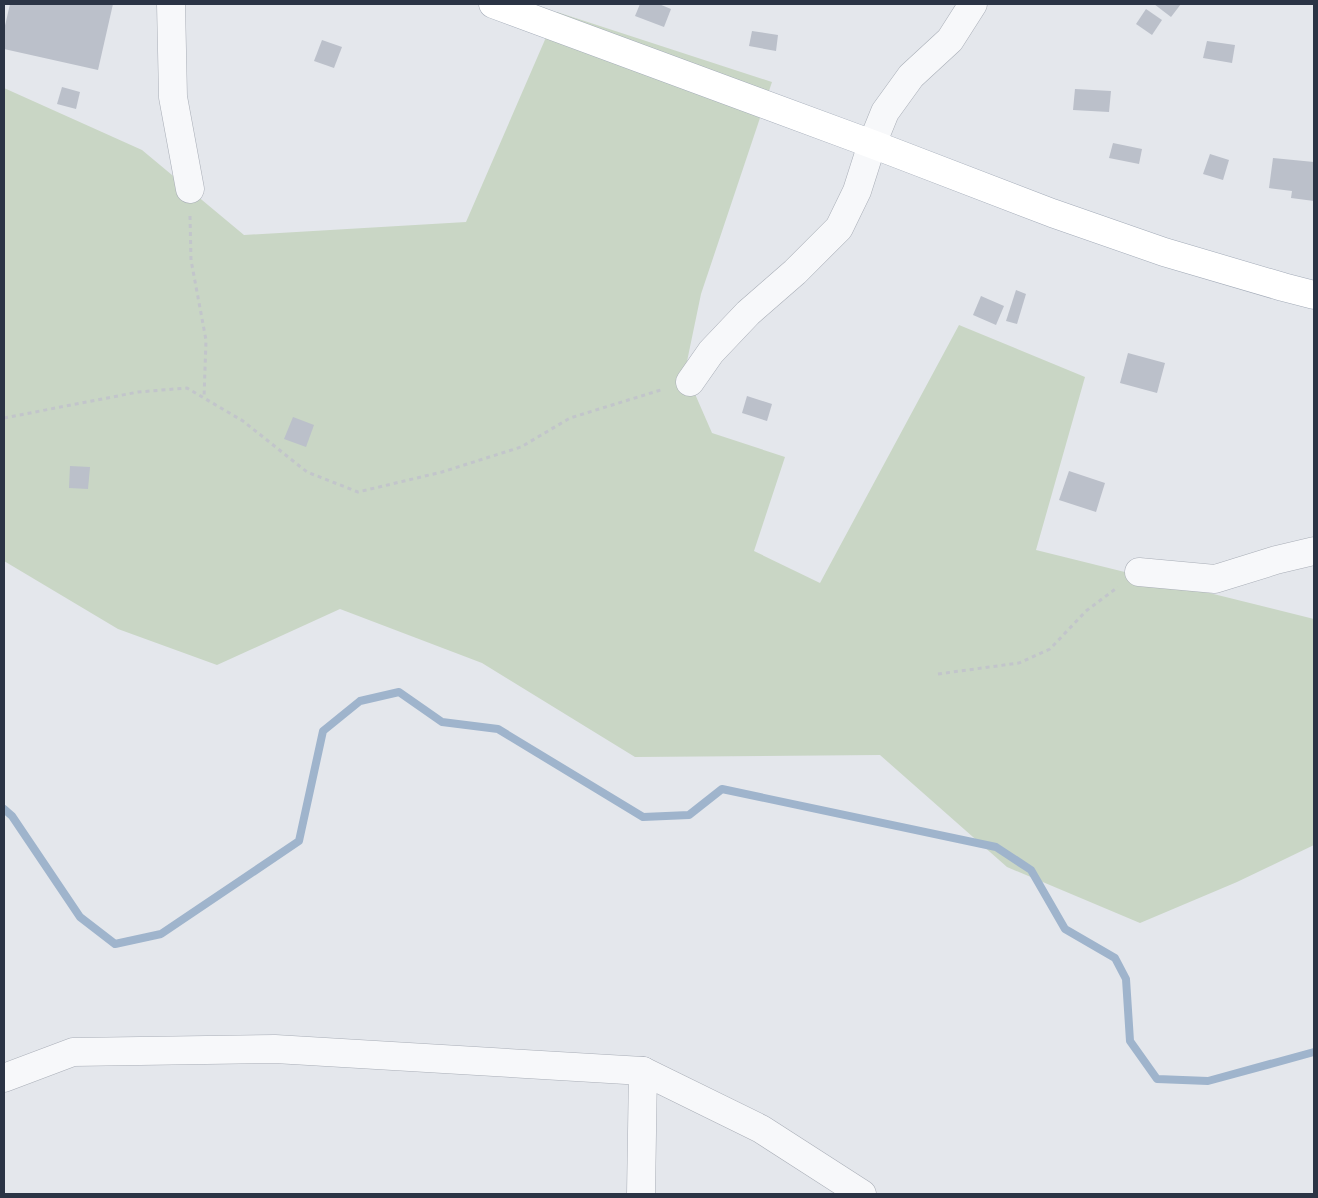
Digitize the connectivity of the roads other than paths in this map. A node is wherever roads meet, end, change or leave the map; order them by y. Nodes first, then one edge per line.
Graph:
1 (171, 4) edge
2 (493, 4) edge
3 (973, 4) edge
4 (872, 144) junction
5 (190, 189) road end
6 (1314, 294) edge
7 (690, 382) road end
8 (1314, 551) edge
9 (1139, 572) road end
10 (643, 1071) junction
11 (4, 1078) edge
12 (641, 1194) edge
13 (862, 1194) edge

1 - 5 street
2 - 4 main road
3 - 4 street
4 - 6 main road
4 - 7 street
8 - 9 street
10 - 11 street
10 - 12 street
10 - 13 street

